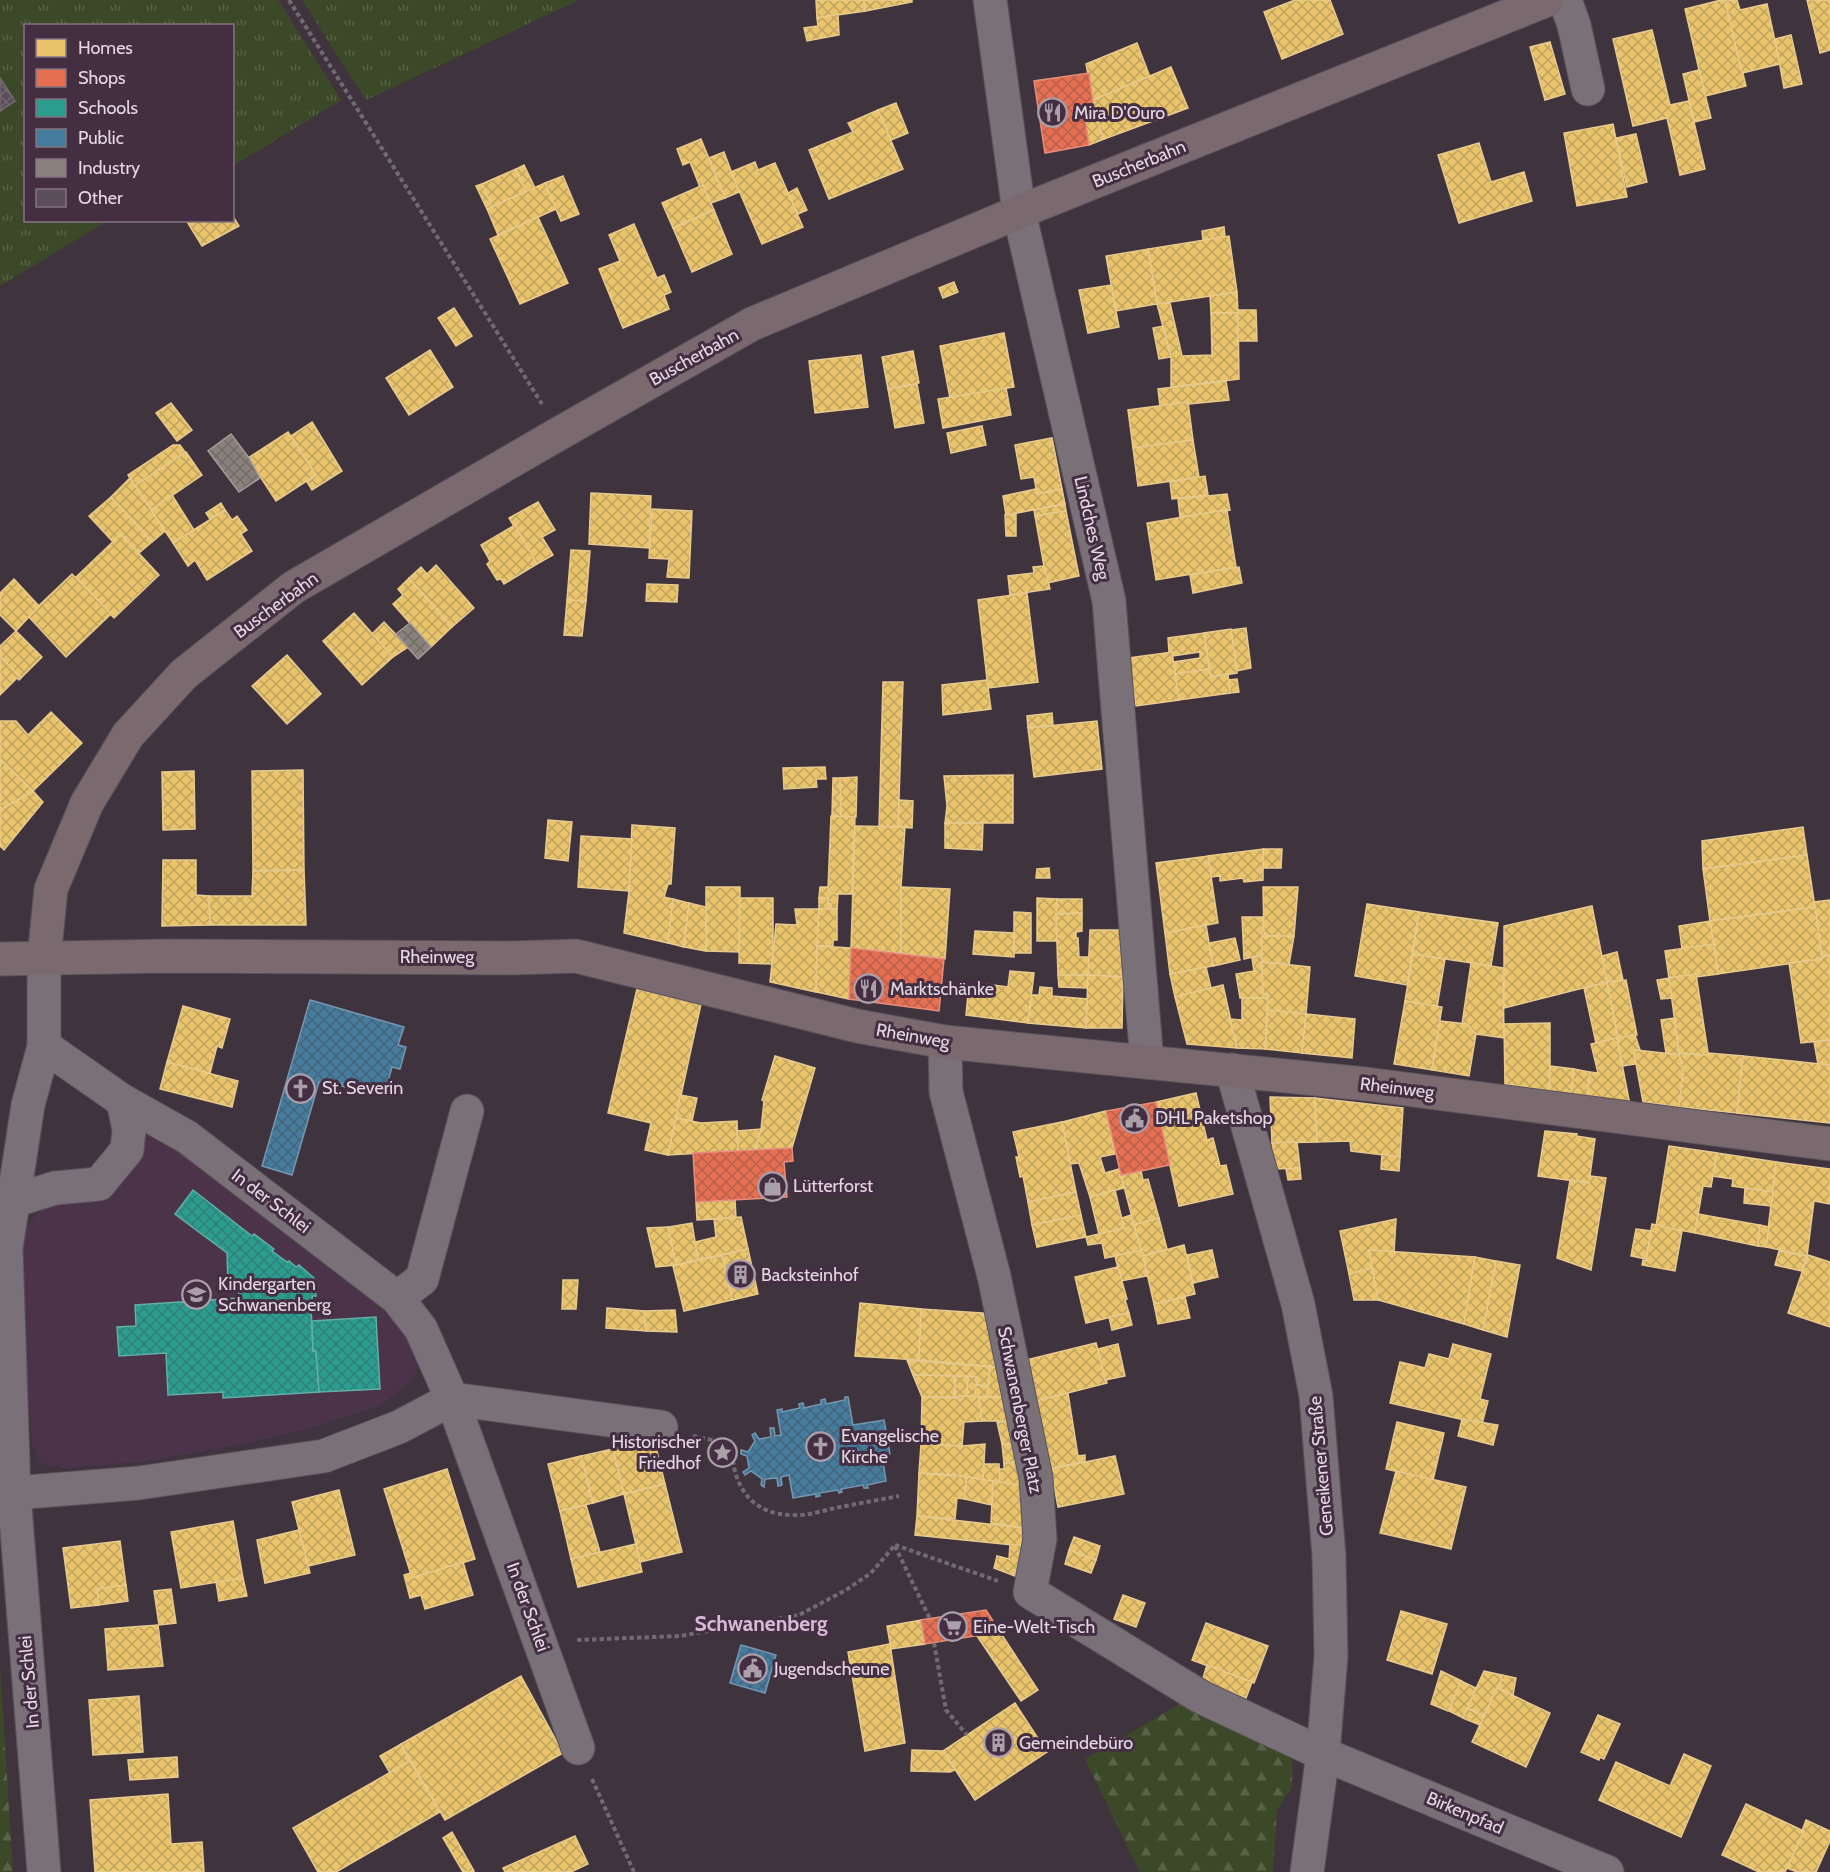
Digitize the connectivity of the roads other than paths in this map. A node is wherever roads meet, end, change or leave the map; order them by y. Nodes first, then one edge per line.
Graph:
1 (990, 0) edge
2 (1547, 0) edge
3 (1565, 0) edge
4 (1588, 89) dead end
5 (1019, 212) junction
6 (0, 958) edge
7 (44, 958) junction
8 (945, 1042) junction
9 (44, 1046) junction
10 (1147, 1062) junction
11 (1232, 1070) junction
12 (123, 1101) junction
13 (467, 1111) dead end
14 (1830, 1144) edge
15 (13, 1201) junction
16 (398, 1298) junction
17 (452, 1399) junction
18 (661, 1428) dead end
19 (14, 1493) junction
20 (578, 1748) road end
21 (1323, 1754) junction
22 (44, 1872) edge
23 (1307, 1872) edge
24 (1607, 1872) edge

1 - 5 street, Lindches Weg
2 - 5 main road, Buscherbahn
3 - 4 street
5 - 7 main road, Buscherbahn
5 - 10 street, Lindches Weg
6 - 7 main road, Rheinweg
7 - 8 main road, Rheinweg
7 - 9 street, In der Schlei
8 - 10 main road, Rheinweg
8 - 21 street, Schwanenberger Platz
9 - 12 street, In der Schlei
9 - 15 street, In der Schlei
10 - 11 main road, Rheinweg
11 - 14 main road, Rheinweg
11 - 21 street, Geneikener Straße
12 - 15 street
12 - 16 street, In der Schlei
13 - 16 street
15 - 19 street, In der Schlei
16 - 17 street, In der Schlei
17 - 18 street
17 - 19 street
17 - 20 street, In der Schlei
19 - 22 street, In der Schlei
21 - 23 street, Geneikener Straße
21 - 24 street, Birkenpfad

